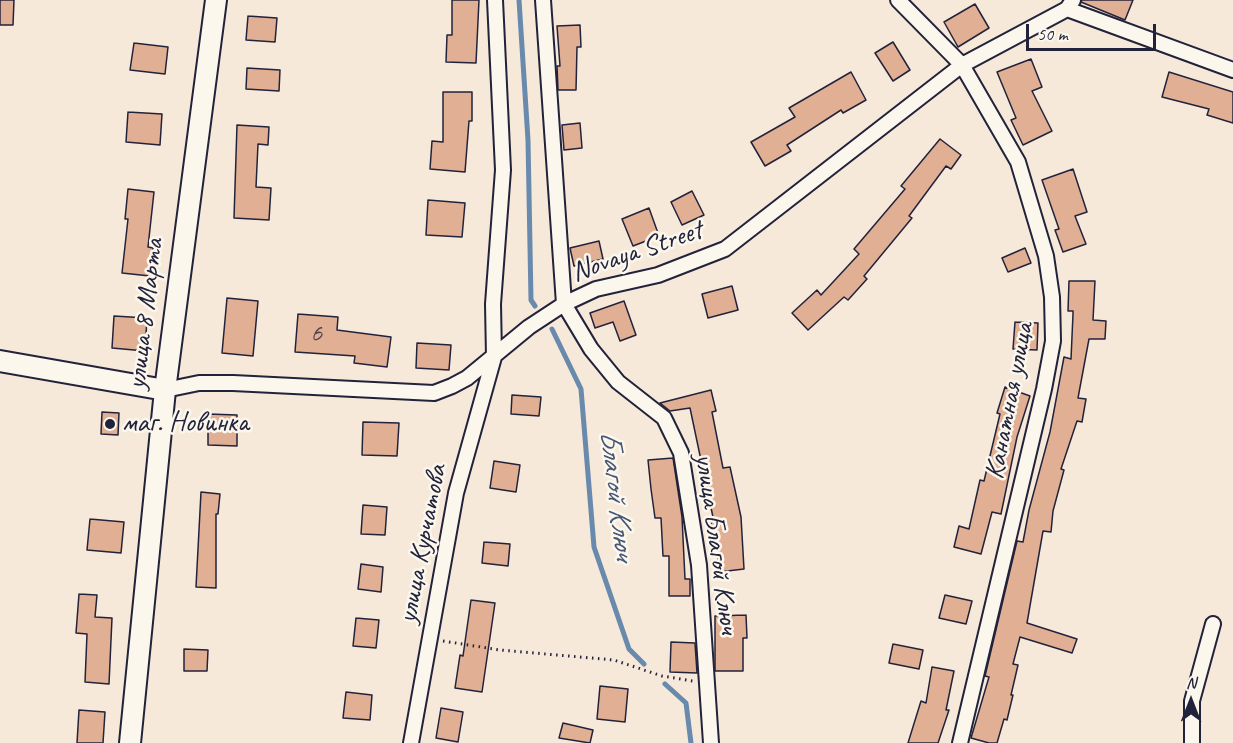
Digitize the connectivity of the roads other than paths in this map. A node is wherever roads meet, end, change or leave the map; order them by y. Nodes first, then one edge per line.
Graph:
1 (216, 0) edge
2 (495, 0) edge
3 (543, 0) edge
4 (898, 0) edge
5 (1070, 5) edge
6 (962, 65) junction
7 (1233, 70) edge
8 (564, 304) junction
9 (494, 357) junction
10 (0, 361) edge
11 (165, 390) junction
12 (1213, 624) dead end
13 (130, 743) edge
14 (411, 743) edge
15 (711, 743) edge
16 (960, 743) edge
17 (1192, 743) edge

1 - 11 street, улица 8 Марта
2 - 9 street
3 - 8 street, улица Благой Ключ
4 - 6 street, Канатная улица
5 - 6 street, Novaya Street
5 - 7 street
6 - 8 street, Novaya Street
6 - 16 street, Канатная улица
8 - 9 street, Novaya Street
8 - 15 street, улица Благой Ключ
9 - 11 street, Novaya Street
9 - 14 street, улица Курчатова
10 - 11 street
11 - 13 street, улица 8 Марта
12 - 17 street

